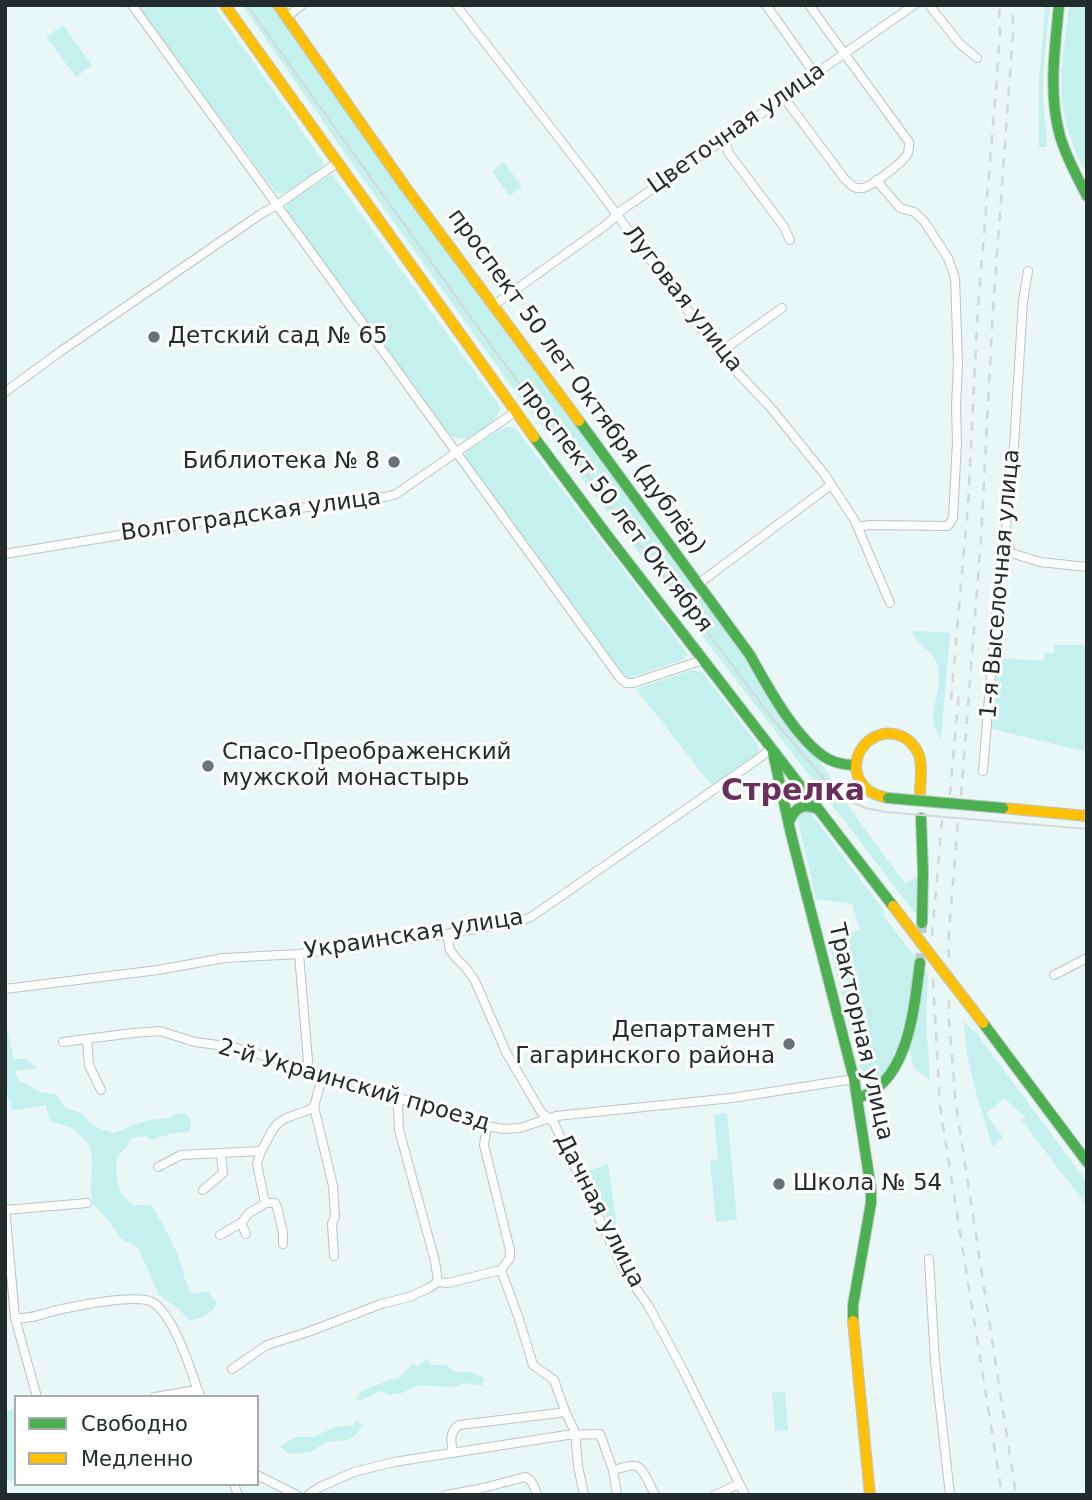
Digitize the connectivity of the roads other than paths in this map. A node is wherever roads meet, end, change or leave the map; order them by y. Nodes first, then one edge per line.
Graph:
1 (132, 5) edge
2 (225, 5) edge
3 (278, 5) edge
4 (302, 5) edge
5 (456, 5) edge
6 (766, 5) edge
7 (809, 5) edge
8 (914, 5) edge
9 (929, 5) edge
10 (1059, 5) edge
11 (287, 17) junction
12 (844, 55) junction
13 (977, 58) dead end
14 (815, 74) junction
15 (785, 99) junction
16 (724, 139) junction
17 (337, 163) junction
18 (876, 180) junction
19 (1087, 196) edge
20 (277, 205) junction
21 (617, 216) junction
22 (790, 240) dead end
23 (1028, 271) dead end
24 (494, 306) junction
25 (782, 309) dead end
26 (719, 353) junction
27 (5, 392) edge
28 (515, 412) junction
29 (457, 452) junction
30 (831, 485) junction
31 (858, 527) junction
32 (1008, 552) junction
33 (5, 554) edge
34 (1087, 566) edge
35 (698, 584) junction
36 (890, 603) dead end
37 (703, 660) junction
38 (772, 748) junction
39 (854, 765) junction
40 (983, 771) dead end
41 (920, 793) dead end
42 (818, 809) junction
43 (1087, 816) edge
44 (921, 818) dead end
45 (789, 822) junction
46 (922, 923) tunnel mouth
47 (447, 934) junction
48 (299, 954) junction
49 (1087, 958) edge
50 (920, 963) tunnel mouth
51 (1054, 975) dead end
52 (5, 989) edge
53 (87, 1039) junction
54 (63, 1042) dead end
55 (306, 1068) junction
56 (323, 1073) junction
57 (854, 1079) junction
58 (101, 1090) dead end
59 (857, 1098) junction
60 (401, 1100) junction
61 (314, 1107) junction
62 (549, 1118) junction
63 (487, 1126) junction
64 (261, 1151) junction
65 (221, 1154) junction
66 (1087, 1162) edge
67 (158, 1167) dead end
68 (203, 1190) dead end
69 (87, 1203) dead end
70 (266, 1203) junction
71 (5, 1209) edge
72 (241, 1223) junction
73 (246, 1234) dead end
74 (220, 1235) dead end
75 (283, 1244) dead end
76 (334, 1256) dead end
77 (929, 1259) dead end
78 (501, 1270) junction
79 (438, 1282) junction
80 (15, 1318) junction
81 (232, 1369) dead end
82 (200, 1394) edge
83 (36, 1395) edge
84 (167, 1395) edge
85 (565, 1411) junction
86 (576, 1436) junction
87 (453, 1453) junction
88 (613, 1470) junction
89 (259, 1476) edge
90 (739, 1484) junction
91 (297, 1495) edge
92 (308, 1495) edge
93 (446, 1495) edge
94 (537, 1495) edge
95 (584, 1495) edge
96 (617, 1495) edge
97 (655, 1495) edge
98 (715, 1495) edge
99 (745, 1495) edge
100 (870, 1495) edge
101 (950, 1495) edge

1 - 20 street
2 - 17 main road, проспект 50 лет Октября
3 - 11 main road, проспект 50 лет Октября (дублёр)
4 - 11 street
5 - 21 street, Луговая улица
6 - 14 street
7 - 12 street
8 - 12 street, Цветочная улица
9 - 13 street
10 - 19 main road
11 - 24 main road, проспект 50 лет Октября (дублёр)
12 - 14 street, Цветочная улица
12 - 18 street
14 - 15 street, Цветочная улица
15 - 16 street, Цветочная улица
15 - 18 street
16 - 21 street, Цветочная улица
16 - 22 street
17 - 20 street
17 - 28 main road, проспект 50 лет Октября
18 - 31 street
20 - 27 street
20 - 29 street
21 - 24 street, Цветочная улица
21 - 26 street, Луговая улица
23 - 32 street, 1-я Выселочная улица
24 - 35 main road, проспект 50 лет Октября (дублёр)
25 - 26 street
26 - 30 street, Луговая улица
28 - 29 street, Волгоградская улица
28 - 37 main road, проспект 50 лет Октября
29 - 33 street, Волгоградская улица
29 - 37 street
30 - 31 street, Луговая улица
30 - 35 street
31 - 36 street, Луговая улица
32 - 34 street
32 - 40 street, 1-я Выселочная улица
35 - 39 main road, проспект 50 лет Октября (дублёр)
37 - 38 main road, проспект 50 лет Октября
38 - 42 main road, проспект 50 лет Октября
38 - 45 main road, Тракторная улица
38 - 47 street, Украинская улица
39 - 41 main road
39 - 43 main road, bridge
42 - 45 main road
42 - 66 main road, проспект 50 лет Октября, bridge
44 - 46 main road
45 - 57 main road, Тракторная улица
47 - 48 street, Украинская улица
47 - 62 street, Дачная улица
48 - 52 street, Украинская улица
48 - 55 street
49 - 51 street
50 - 59 main road
53 - 54 street, 2-й Украинский проезд
53 - 55 street, 2-й Украинский проезд
53 - 58 street
55 - 56 street, 2-й Украинский проезд
56 - 60 street, 2-й Украинский проезд
56 - 61 street
57 - 59 main road, Тракторная улица
57 - 62 street, 2-й Украинский проезд
59 - 100 main road, Тракторная улица
60 - 63 street, 2-й Украинский проезд
60 - 79 street
61 - 64 street
61 - 76 street
62 - 63 street, 2-й Украинский проезд
62 - 90 street, Дачная улица
63 - 78 street
64 - 65 street
64 - 70 street
65 - 67 street
65 - 68 street
69 - 71 street
70 - 72 street
70 - 75 street
71 - 80 street
72 - 73 street
72 - 74 street
77 - 101 street
78 - 79 street
78 - 85 street
79 - 81 street
80 - 82 street
80 - 83 street
82 - 84 street
85 - 86 street
85 - 87 street
86 - 87 street
86 - 88 street
86 - 95 street
87 - 92 street
88 - 96 street
88 - 97 street
89 - 91 street
90 - 98 street
90 - 99 street, Дачная улица
93 - 94 street

